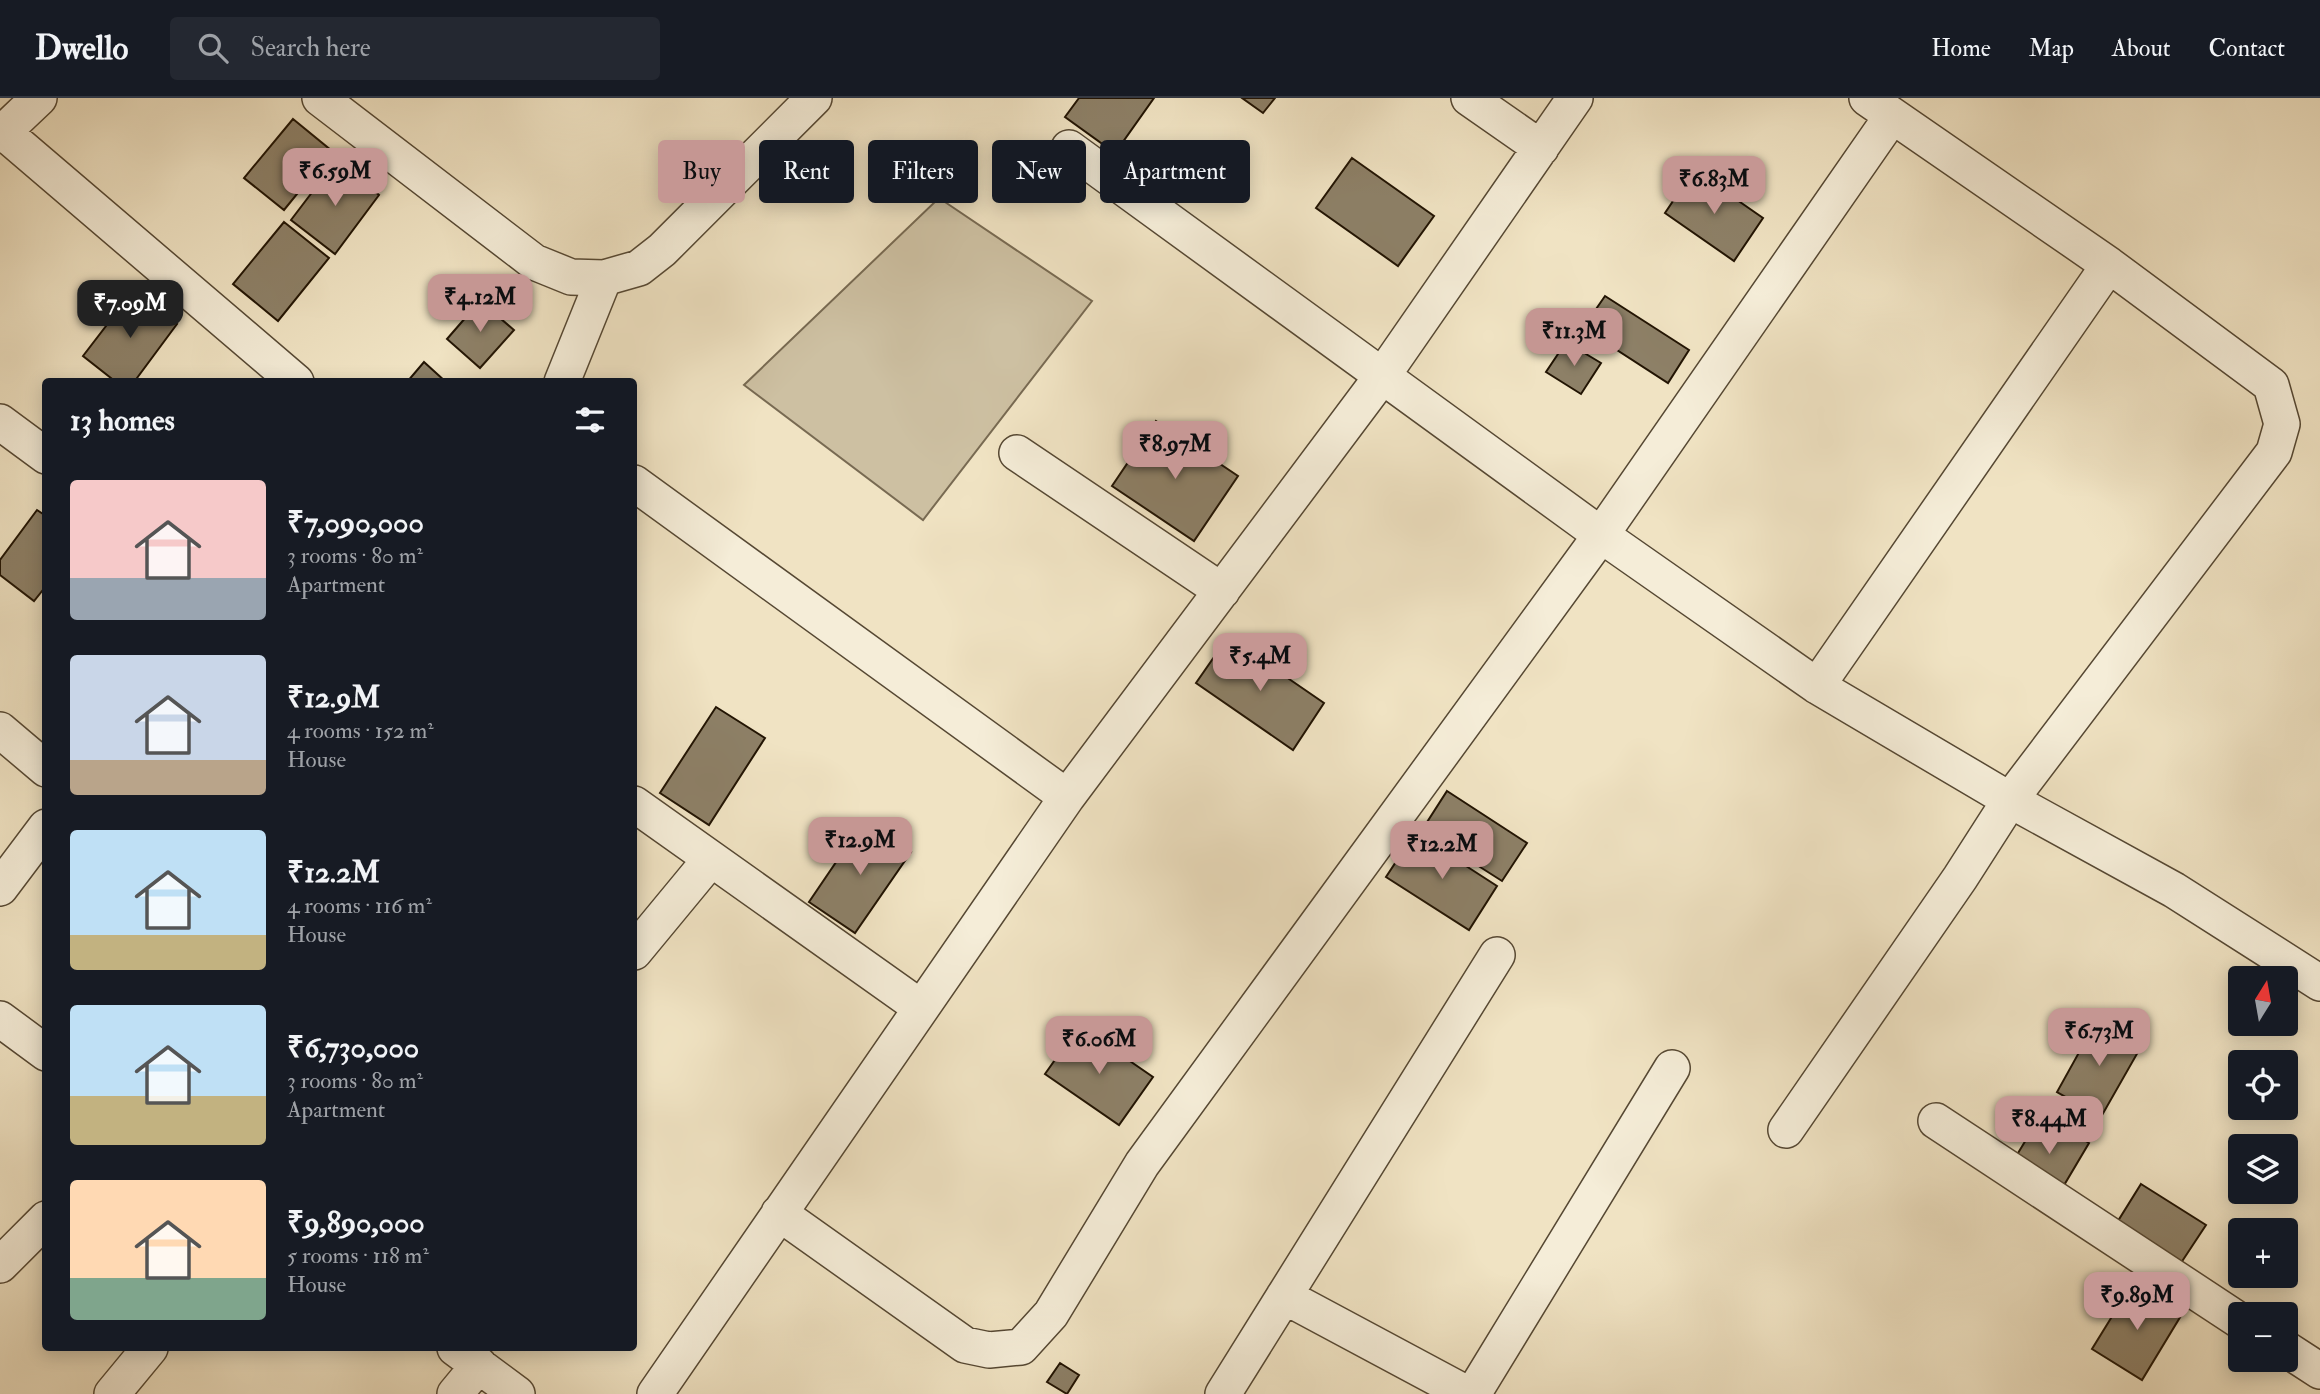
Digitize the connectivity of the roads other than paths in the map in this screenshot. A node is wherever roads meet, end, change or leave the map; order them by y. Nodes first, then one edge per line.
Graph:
1 (39, 98) edge
2 (320, 98) edge
3 (814, 98) edge
4 (1469, 98) edge
5 (1575, 98) edge
6 (1880, 107) edge
7 (1, 132) edge
8 (1541, 148) junction
9 (1086, 160) edge
10 (2109, 265) junction
11 (604, 278) junction
12 (1382, 375) junction
13 (291, 378) edge
14 (564, 378) edge
15 (0, 422) edge
16 (42, 453) edge
17 (1017, 453) dead end
18 (637, 485) edge
19 (1601, 535) junction
20 (1222, 592) junction
21 (1817, 686) junction
22 (0, 730) edge
23 (42, 766) edge
24 (1067, 797) junction
25 (2010, 800) junction
26 (637, 806) edge
27 (42, 832) edge
28 (710, 860) junction
29 (0, 888) edge
30 (637, 948) edge
31 (1497, 955) dead end
32 (2320, 983) edge
33 (920, 1007) junction
34 (0, 1019) edge
35 (42, 1050) edge
36 (1672, 1068) dead end
37 (1936, 1121) dead end
38 (1786, 1130) dead end
39 (779, 1213) junction
40 (42, 1223) edge
41 (0, 1265) edge
42 (1283, 1296) junction
43 (2228, 1313) edge
44 (148, 1351) edge
45 (467, 1356) edge
46 (2298, 1357) edge
47 (2320, 1371) edge
48 (112, 1394) edge
49 (455, 1394) edge
50 (517, 1394) edge
51 (655, 1394) edge
52 (1223, 1394) edge
53 (1467, 1394) edge
54 (1474, 1394) edge

1 - 7 street
2 - 11 street
3 - 11 street
4 - 8 street
5 - 8 street
6 - 10 street
6 - 19 street
7 - 13 street
8 - 12 street
9 - 12 street
10 - 21 street
10 - 25 street
11 - 14 street
12 - 19 street
12 - 20 street
15 - 16 street
17 - 20 street
18 - 24 street
19 - 21 street
19 - 39 street
20 - 24 street
21 - 25 street
22 - 23 street
24 - 33 street
25 - 32 street
25 - 38 street
26 - 28 street
27 - 29 street
28 - 30 street
28 - 33 street
31 - 42 street
33 - 39 street
34 - 35 street
36 - 54 street
37 - 43 street
39 - 51 street
40 - 41 street
42 - 52 street
42 - 53 street
44 - 48 street
45 - 49 street
45 - 50 street
46 - 47 street

